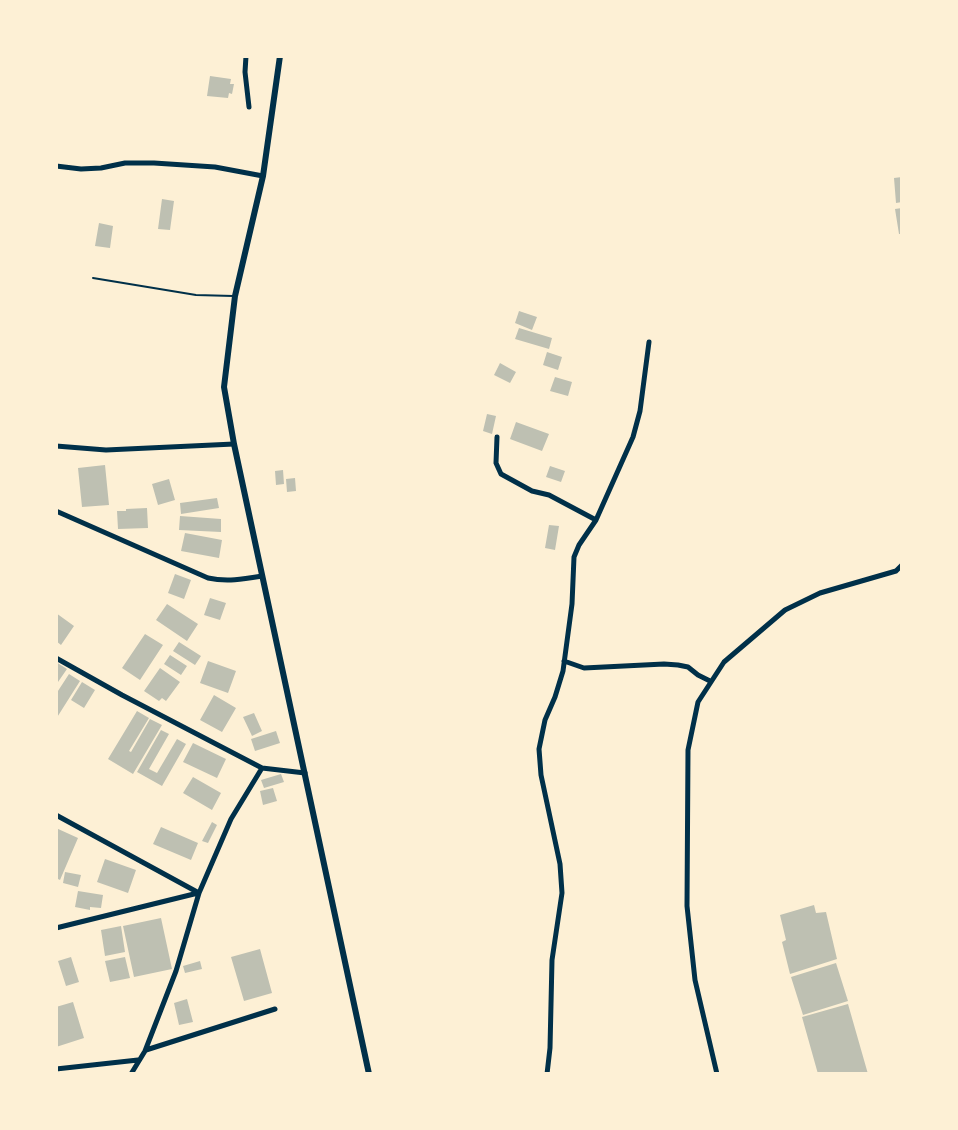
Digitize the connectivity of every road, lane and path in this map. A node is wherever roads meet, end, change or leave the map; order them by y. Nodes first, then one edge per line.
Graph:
1 (246, 56) edge
2 (280, 56) edge
3 (249, 107) dead end
4 (56, 166) edge
5 (263, 176) junction
6 (93, 278) dead end
7 (235, 296) junction
8 (649, 342) dead end
9 (497, 437) dead end
10 (234, 444) junction
11 (56, 446) edge
12 (56, 511) edge
13 (596, 520) junction
14 (902, 565) edge
15 (262, 576) junction
16 (56, 658) edge
17 (564, 661) junction
18 (710, 681) junction
19 (262, 768) junction
20 (306, 773) junction
21 (56, 815) edge
22 (199, 893) junction
23 (56, 928) edge
24 (275, 1009) dead end
25 (145, 1051) junction
26 (139, 1060) junction
27 (56, 1069) edge
28 (131, 1074) edge
29 (369, 1074) edge
30 (547, 1074) edge
31 (717, 1074) edge

1 - 3 street
2 - 5 street
4 - 5 street
5 - 7 street
6 - 7 lane
7 - 10 street
8 - 13 street
9 - 13 street
10 - 11 street
10 - 15 street
12 - 15 street
13 - 17 street
14 - 18 street
15 - 20 street
16 - 19 street
17 - 18 street
17 - 30 street
18 - 31 street
19 - 20 street
19 - 22 street
20 - 29 street
21 - 22 street
22 - 23 street
22 - 25 street
24 - 25 street
25 - 26 street
26 - 27 street
26 - 28 street

